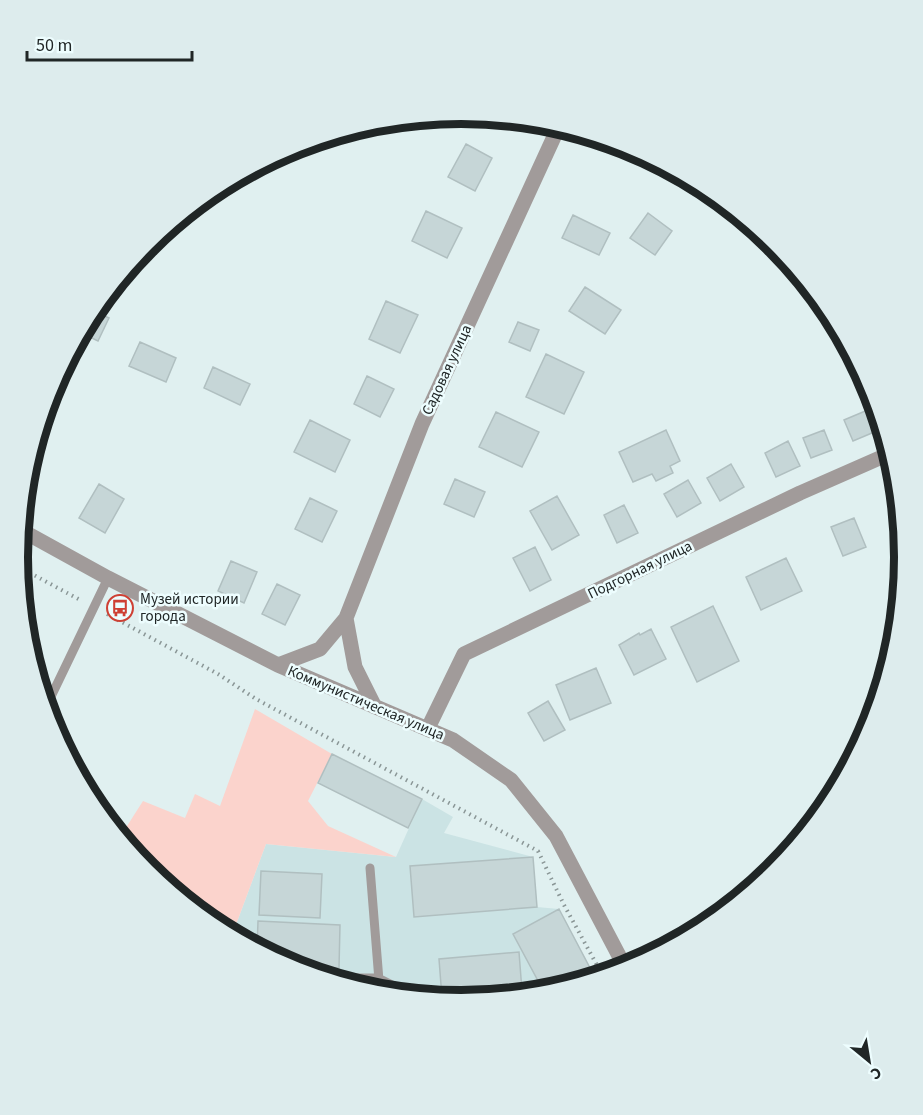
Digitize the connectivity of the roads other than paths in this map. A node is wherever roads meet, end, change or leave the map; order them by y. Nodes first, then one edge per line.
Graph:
1 (555, 135) edge
2 (883, 457) edge
3 (29, 534) edge
4 (108, 578) junction
5 (346, 618) junction
6 (278, 665) junction
7 (51, 697) edge
8 (375, 707) junction
9 (428, 728) junction
10 (370, 868) dead end
11 (621, 960) edge
12 (358, 978) edge
13 (378, 978) junction
14 (379, 982) edge
15 (392, 985) edge

1 - 5 street, Садовая улица
2 - 9 street, Подгорная улица
3 - 4 street, Коммунистическая улица
4 - 6 street, Коммунистическая улица
4 - 7 lane
5 - 6 street, Садовая улица
5 - 8 street
6 - 8 street, Коммунистическая улица
8 - 9 street, Коммунистическая улица
9 - 11 street, Коммунистическая улица
10 - 13 lane
12 - 13 lane
13 - 14 lane
13 - 15 lane

